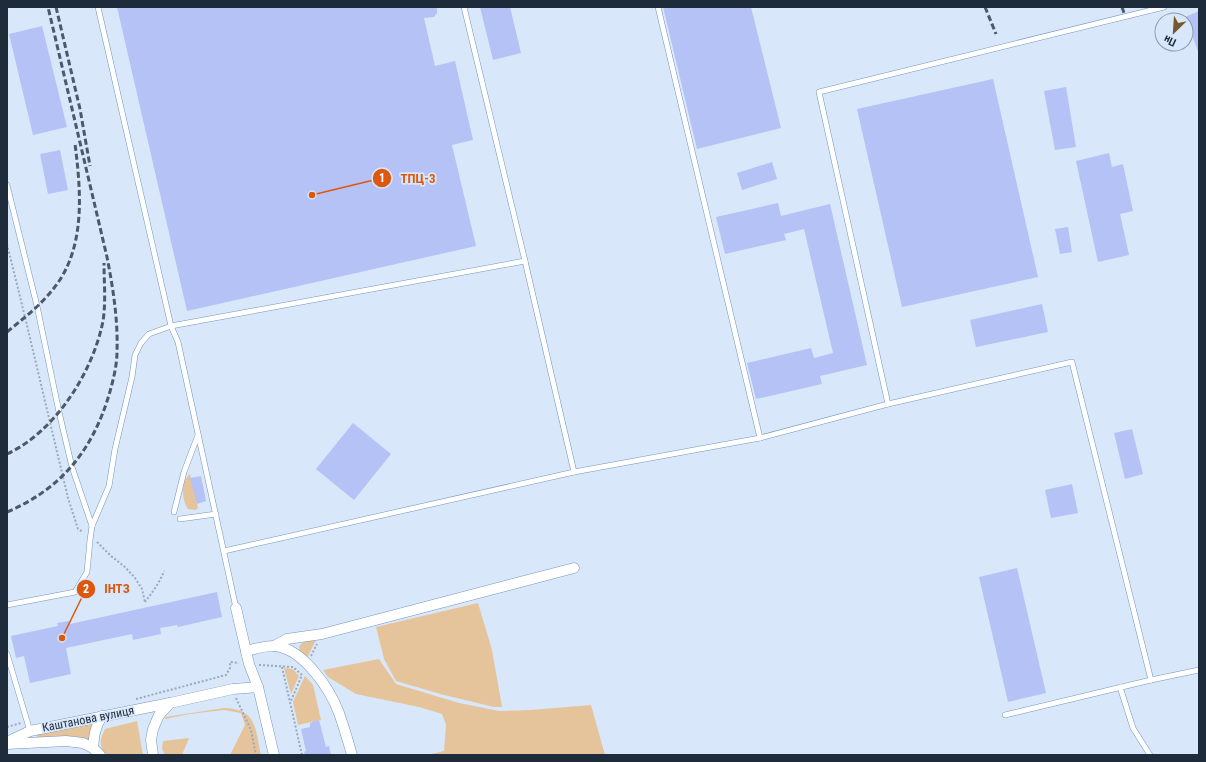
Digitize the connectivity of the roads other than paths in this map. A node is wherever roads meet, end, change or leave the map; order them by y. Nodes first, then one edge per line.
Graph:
1 (98, 7) edge
2 (464, 7) edge
3 (658, 7) edge
4 (1164, 7) edge
5 (7, 185) edge
6 (525, 261) junction
7 (170, 326) junction
8 (888, 404) junction
9 (198, 434) junction
10 (760, 438) junction
11 (574, 472) junction
12 (174, 512) dead end
13 (216, 514) junction
14 (180, 519) dead end
15 (92, 526) junction
16 (224, 551) junction
17 (574, 568) dead end
18 (7, 605) edge
19 (236, 608) joint
20 (274, 646) junction
21 (246, 651) junction
22 (7, 654) edge
23 (1199, 670) edge
24 (1151, 680) junction
25 (258, 687) junction
26 (1120, 688) junction
27 (170, 703) junction
28 (1005, 715) dead end
29 (102, 716) junction
30 (28, 726) junction
31 (7, 743) edge
32 (97, 752) edge
33 (153, 755) edge
34 (274, 755) edge
35 (352, 755) edge
36 (1150, 755) edge

1 - 7 lane
2 - 6 lane
3 - 10 lane
4 - 8 lane
5 - 15 lane
6 - 7 lane
6 - 11 lane
7 - 9 lane
7 - 15 lane
8 - 10 lane
8 - 24 lane
9 - 12 lane
9 - 13 lane
10 - 11 lane
11 - 16 lane
13 - 14 lane
13 - 16 lane
15 - 18 lane
16 - 19 lane
17 - 20 street
19 - 21 street
20 - 21 street
20 - 35 street
21 - 25 street
22 - 30 lane
23 - 24 lane
24 - 26 lane
25 - 27 street, Каштанова вулиця
25 - 34 street
26 - 28 lane
26 - 36 lane
27 - 29 street, Каштанова вулиця
27 - 33 street
29 - 30 street, Каштанова вулиця
29 - 32 street
30 - 31 street, Каштанова вулиця
31 - 32 street, Каштанова вулиця

